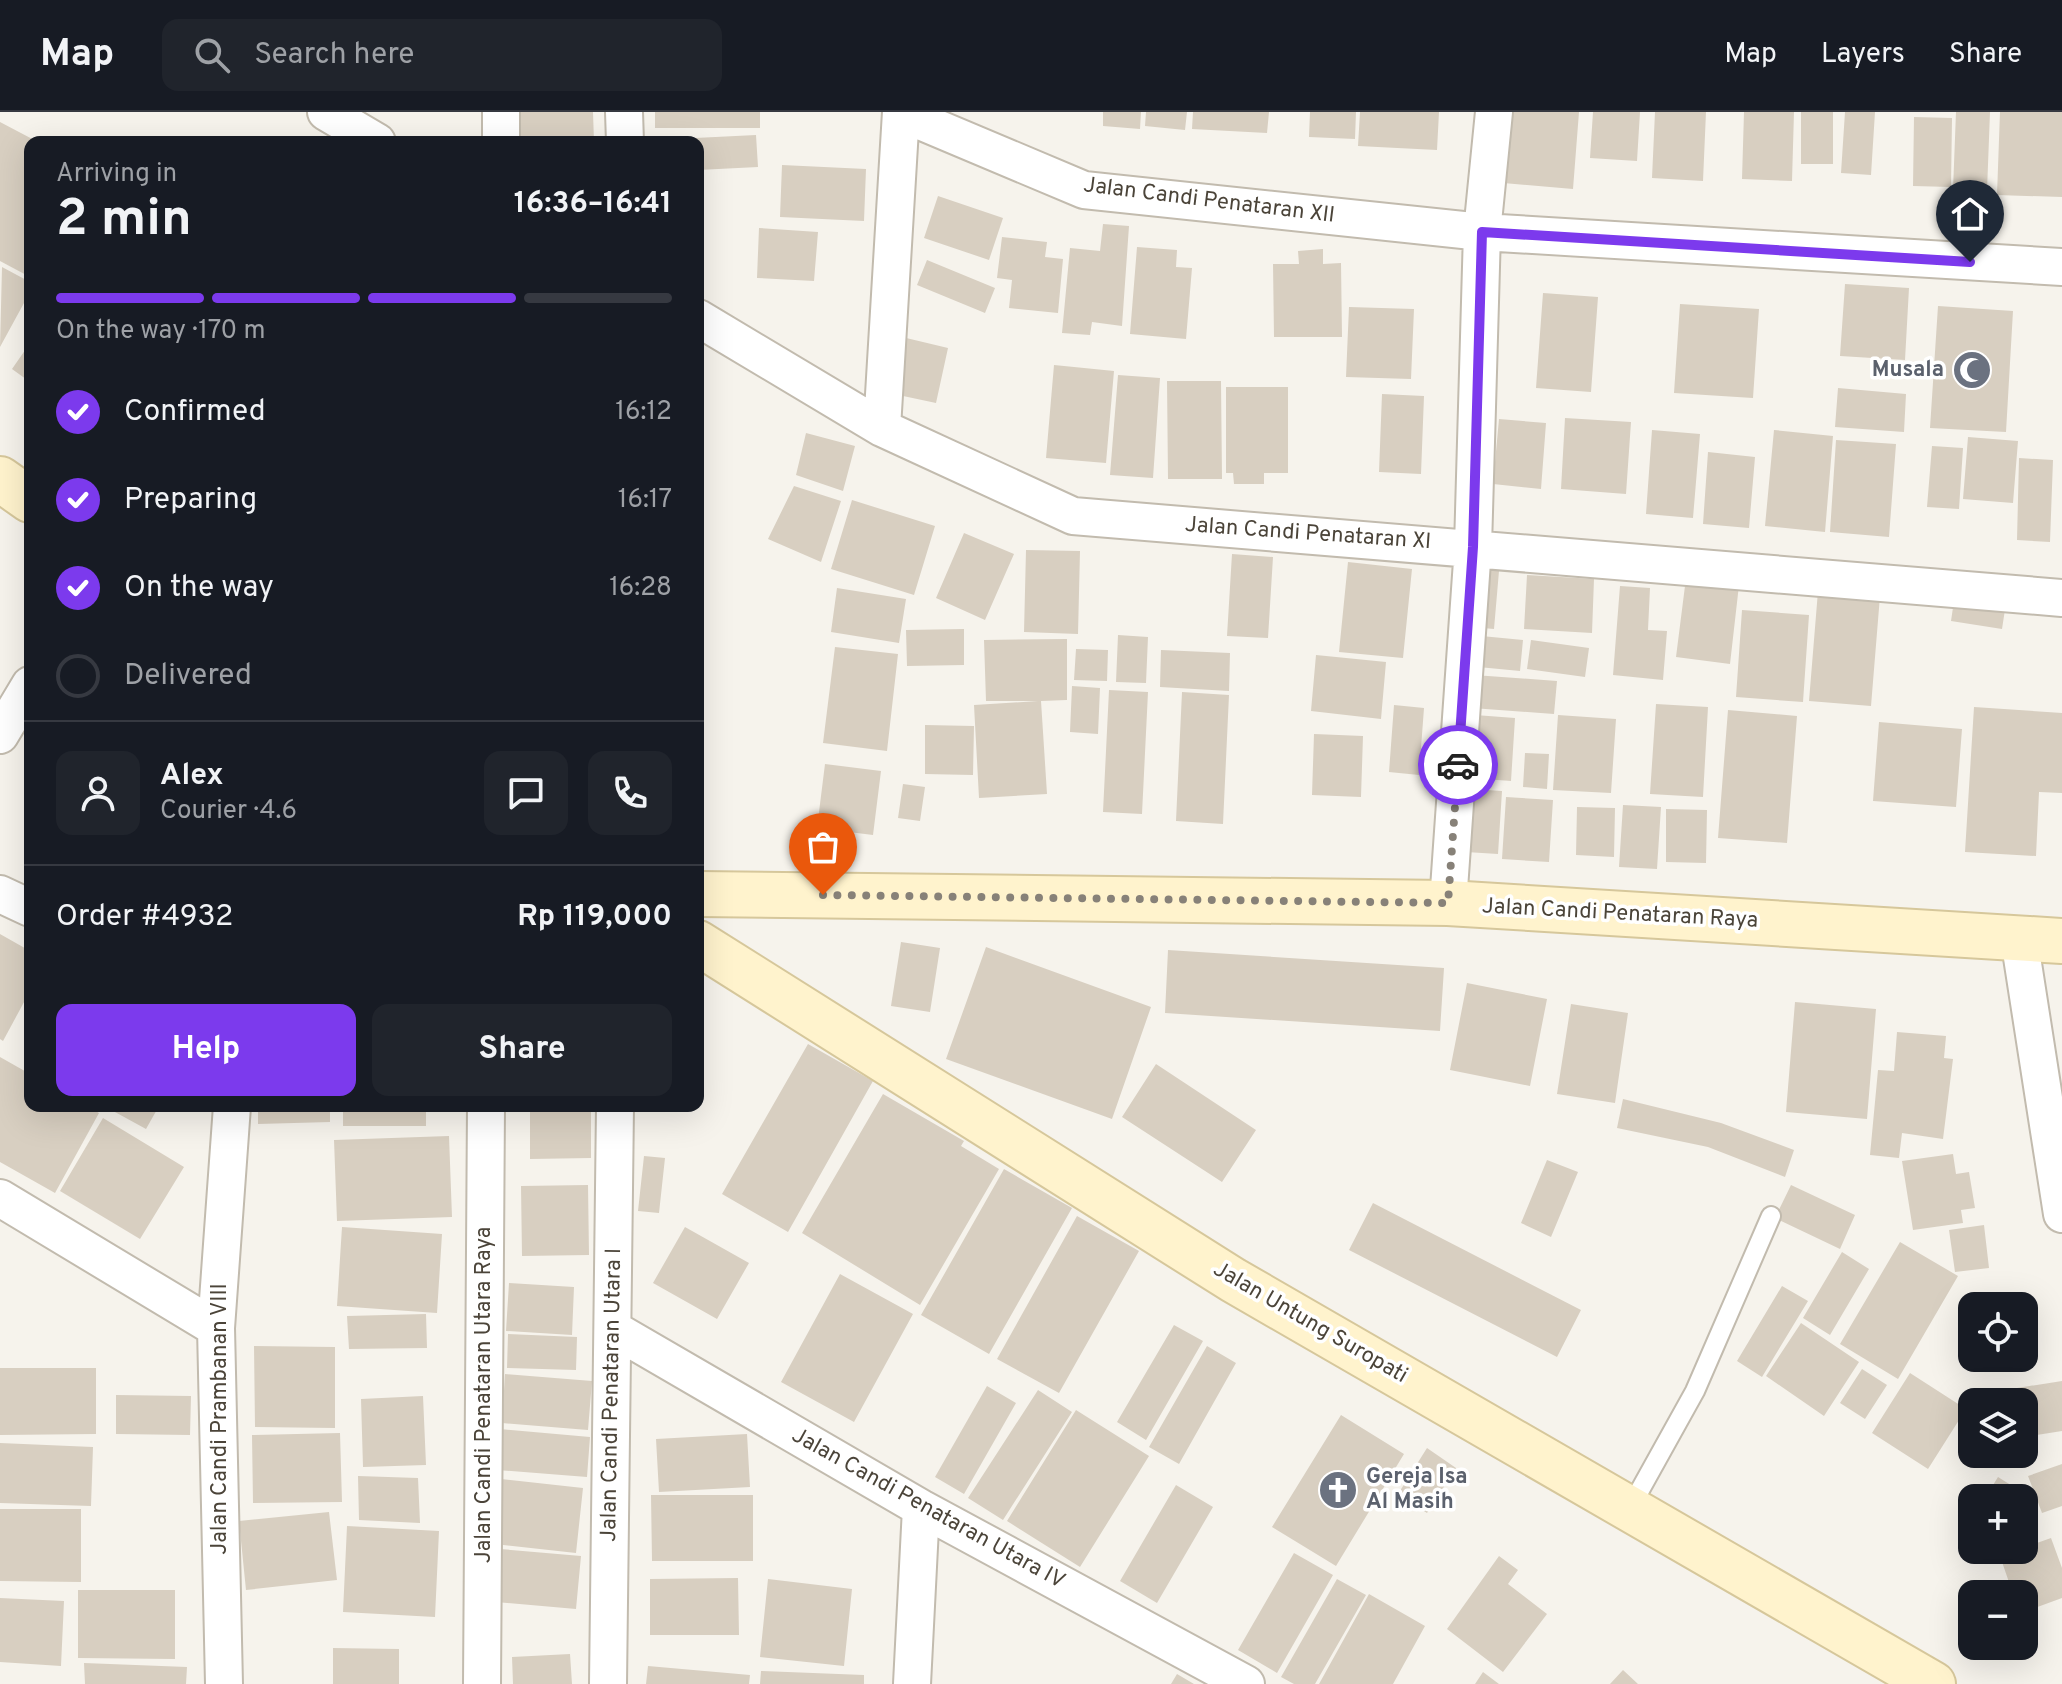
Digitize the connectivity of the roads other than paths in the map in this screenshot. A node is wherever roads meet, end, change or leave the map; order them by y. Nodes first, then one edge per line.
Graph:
1 (326, 112) edge
2 (501, 112) edge
3 (624, 112) edge
4 (901, 112) edge
5 (1494, 112) edge
6 (367, 136) edge
7 (501, 136) edge
8 (625, 136) edge
9 (1482, 232) junction
10 (2062, 267) edge
11 (704, 322) edge
12 (882, 428) junction
13 (0, 479) edge
14 (24, 496) edge
15 (1473, 547) junction
16 (2062, 598) edge
17 (24, 695) edge
18 (0, 735) edge
19 (0, 894) edge
20 (704, 894) edge
21 (1448, 903) junction
22 (24, 905) edge
23 (2019, 938) junction
24 (2062, 941) edge
25 (704, 947) edge
26 (232, 1112) edge
27 (486, 1112) edge
28 (615, 1112) edge
29 (0, 1198) edge
30 (2062, 1214) edge
31 (1771, 1216) dead end
32 (216, 1328) junction
33 (613, 1329) junction
34 (921, 1508) junction
35 (1630, 1508) junction
36 (224, 1684) edge
37 (482, 1684) edge
38 (608, 1684) edge
39 (912, 1684) edge
40 (1246, 1684) edge
41 (1933, 1684) edge

1 - 6 street
2 - 7 street
3 - 8 street
4 - 9 street, Jalan Candi Penataran XII
4 - 12 street
5 - 9 street
9 - 10 street, Jalan Candi Penataran XII
9 - 15 street
11 - 12 street, Jalan Candi Penataran XI
12 - 15 street, Jalan Candi Penataran XI
13 - 14 main road
15 - 16 street, Jalan Candi Penataran XI
15 - 21 street
17 - 18 street
19 - 22 street
20 - 21 main road, Jalan Candi Penataran Raya
21 - 23 main road, Jalan Candi Penataran Raya
23 - 24 main road, Jalan Candi Penataran Raya
23 - 30 street
25 - 35 main road, Jalan Untung Suropati
26 - 32 street, Jalan Candi Prambanan VIII
27 - 37 street, Jalan Candi Penataran Utara Raya
28 - 33 street, Jalan Candi Penataran Utara I
29 - 32 street
31 - 35 lane
32 - 36 street, Jalan Candi Prambanan VIII
33 - 34 street, Jalan Candi Penataran Utara IV
33 - 38 street, Jalan Candi Penataran Utara I
34 - 39 street
34 - 40 street, Jalan Candi Penataran Utara IV
35 - 41 main road, Jalan Untung Suropati

